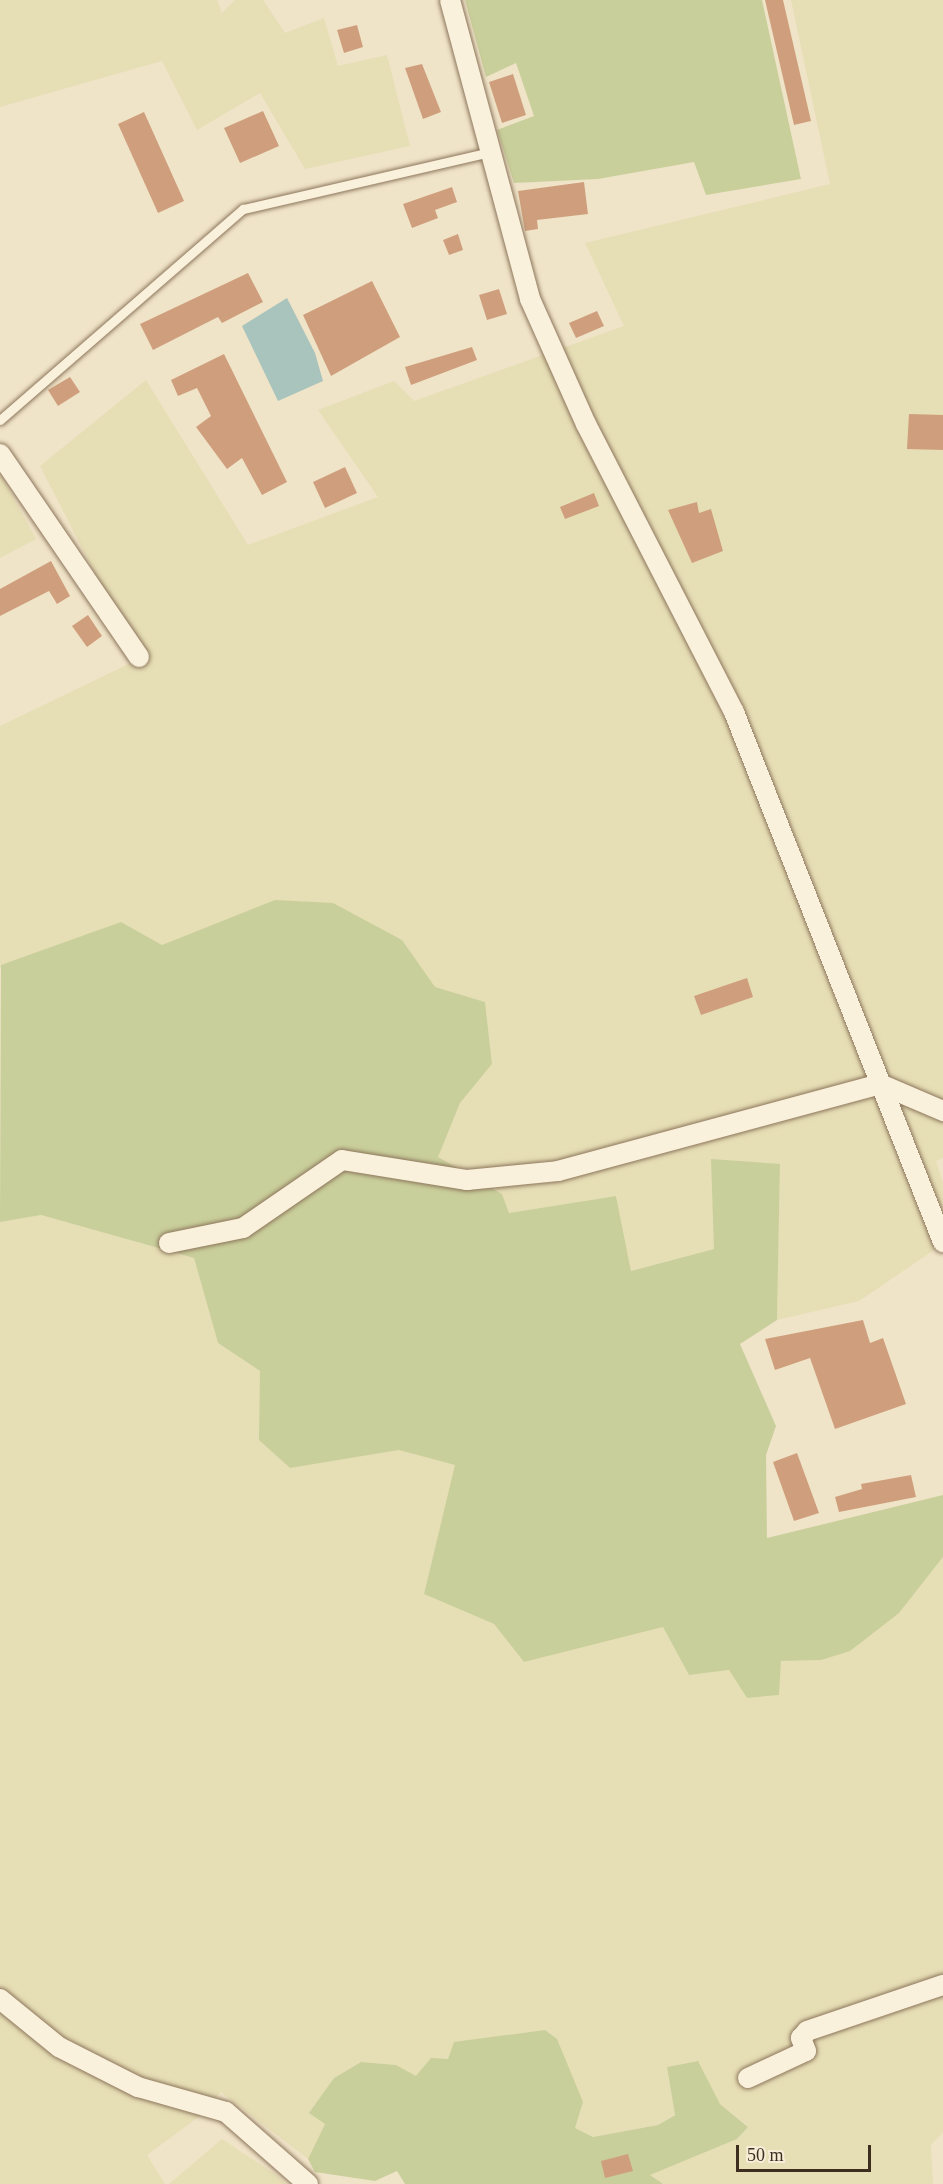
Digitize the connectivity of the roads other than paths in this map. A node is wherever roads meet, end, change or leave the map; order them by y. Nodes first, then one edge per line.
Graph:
1 (450, 0) edge
2 (489, 152) junction
3 (0, 420) edge
4 (0, 454) edge
5 (139, 657) dead end
6 (880, 1084) junction
7 (943, 1111) edge
8 (943, 1242) edge
9 (169, 1243) dead end
10 (943, 1984) edge
11 (0, 1999) edge
12 (748, 2078) dead end
13 (309, 2184) edge

1 - 2 street
2 - 3 lane
2 - 6 street
4 - 5 street
6 - 7 street
6 - 8 street
6 - 9 street
10 - 12 street
11 - 13 street

